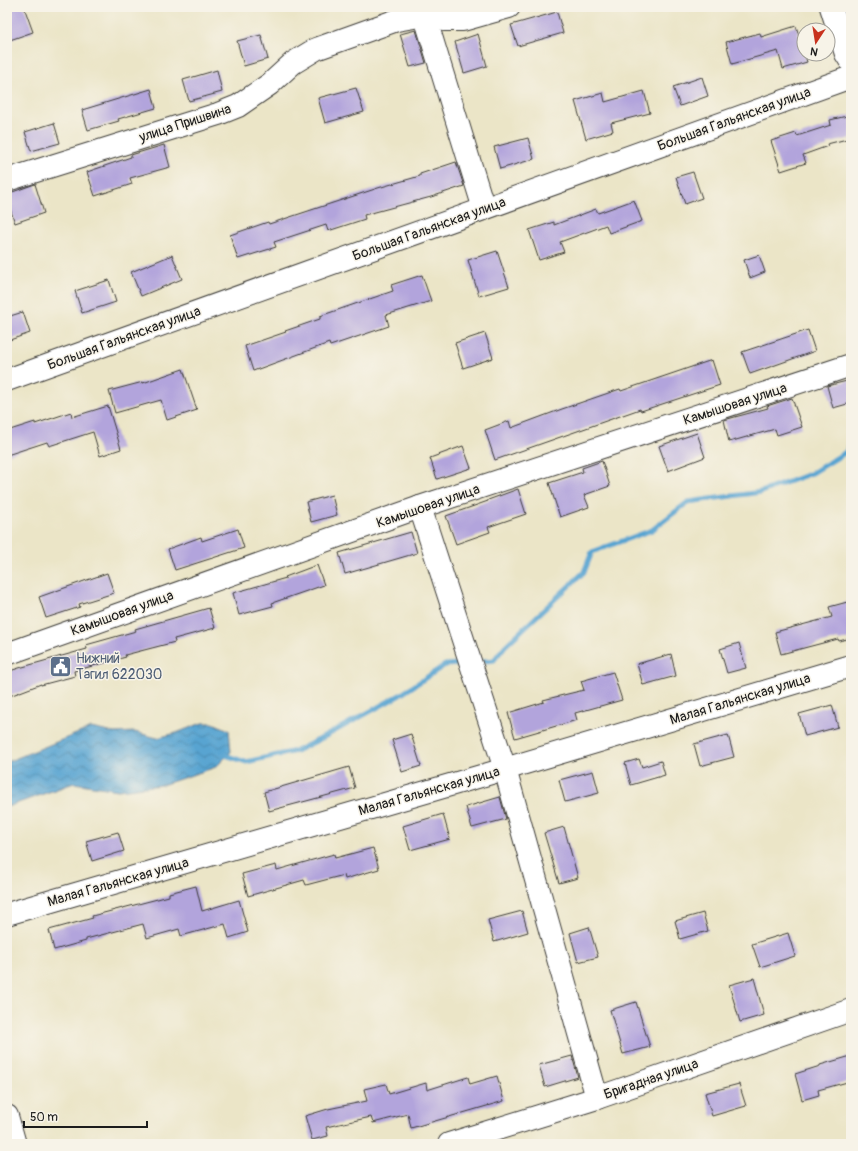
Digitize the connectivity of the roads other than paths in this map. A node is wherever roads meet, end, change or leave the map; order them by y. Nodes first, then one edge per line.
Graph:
1 (510, 7) edge
2 (831, 7) edge
3 (424, 11) edge
4 (851, 62) edge
5 (851, 77) edge
6 (7, 180) edge
7 (484, 209) junction
8 (851, 365) edge
9 (7, 380) edge
10 (420, 507) junction
11 (7, 654) edge
12 (851, 666) edge
13 (505, 769) junction
14 (7, 914) edge
15 (851, 1010) edge
16 (597, 1098) junction
17 (7, 1116) edge
18 (16, 1144) edge
19 (449, 1144) edge

1 - 3 street, улица Пришвина
2 - 4 street
3 - 6 street, улица Пришвина
3 - 7 street
5 - 7 street, Большая Гальянская улица
7 - 9 street, Большая Гальянская улица
8 - 10 street, Камышовая улица
10 - 11 street, Камышовая улица
10 - 13 street
12 - 13 street, Малая Гальянская улица
13 - 14 street, Малая Гальянская улица
13 - 16 street
15 - 16 street, Бригадная улица
16 - 19 street, Бригадная улица
17 - 18 street

